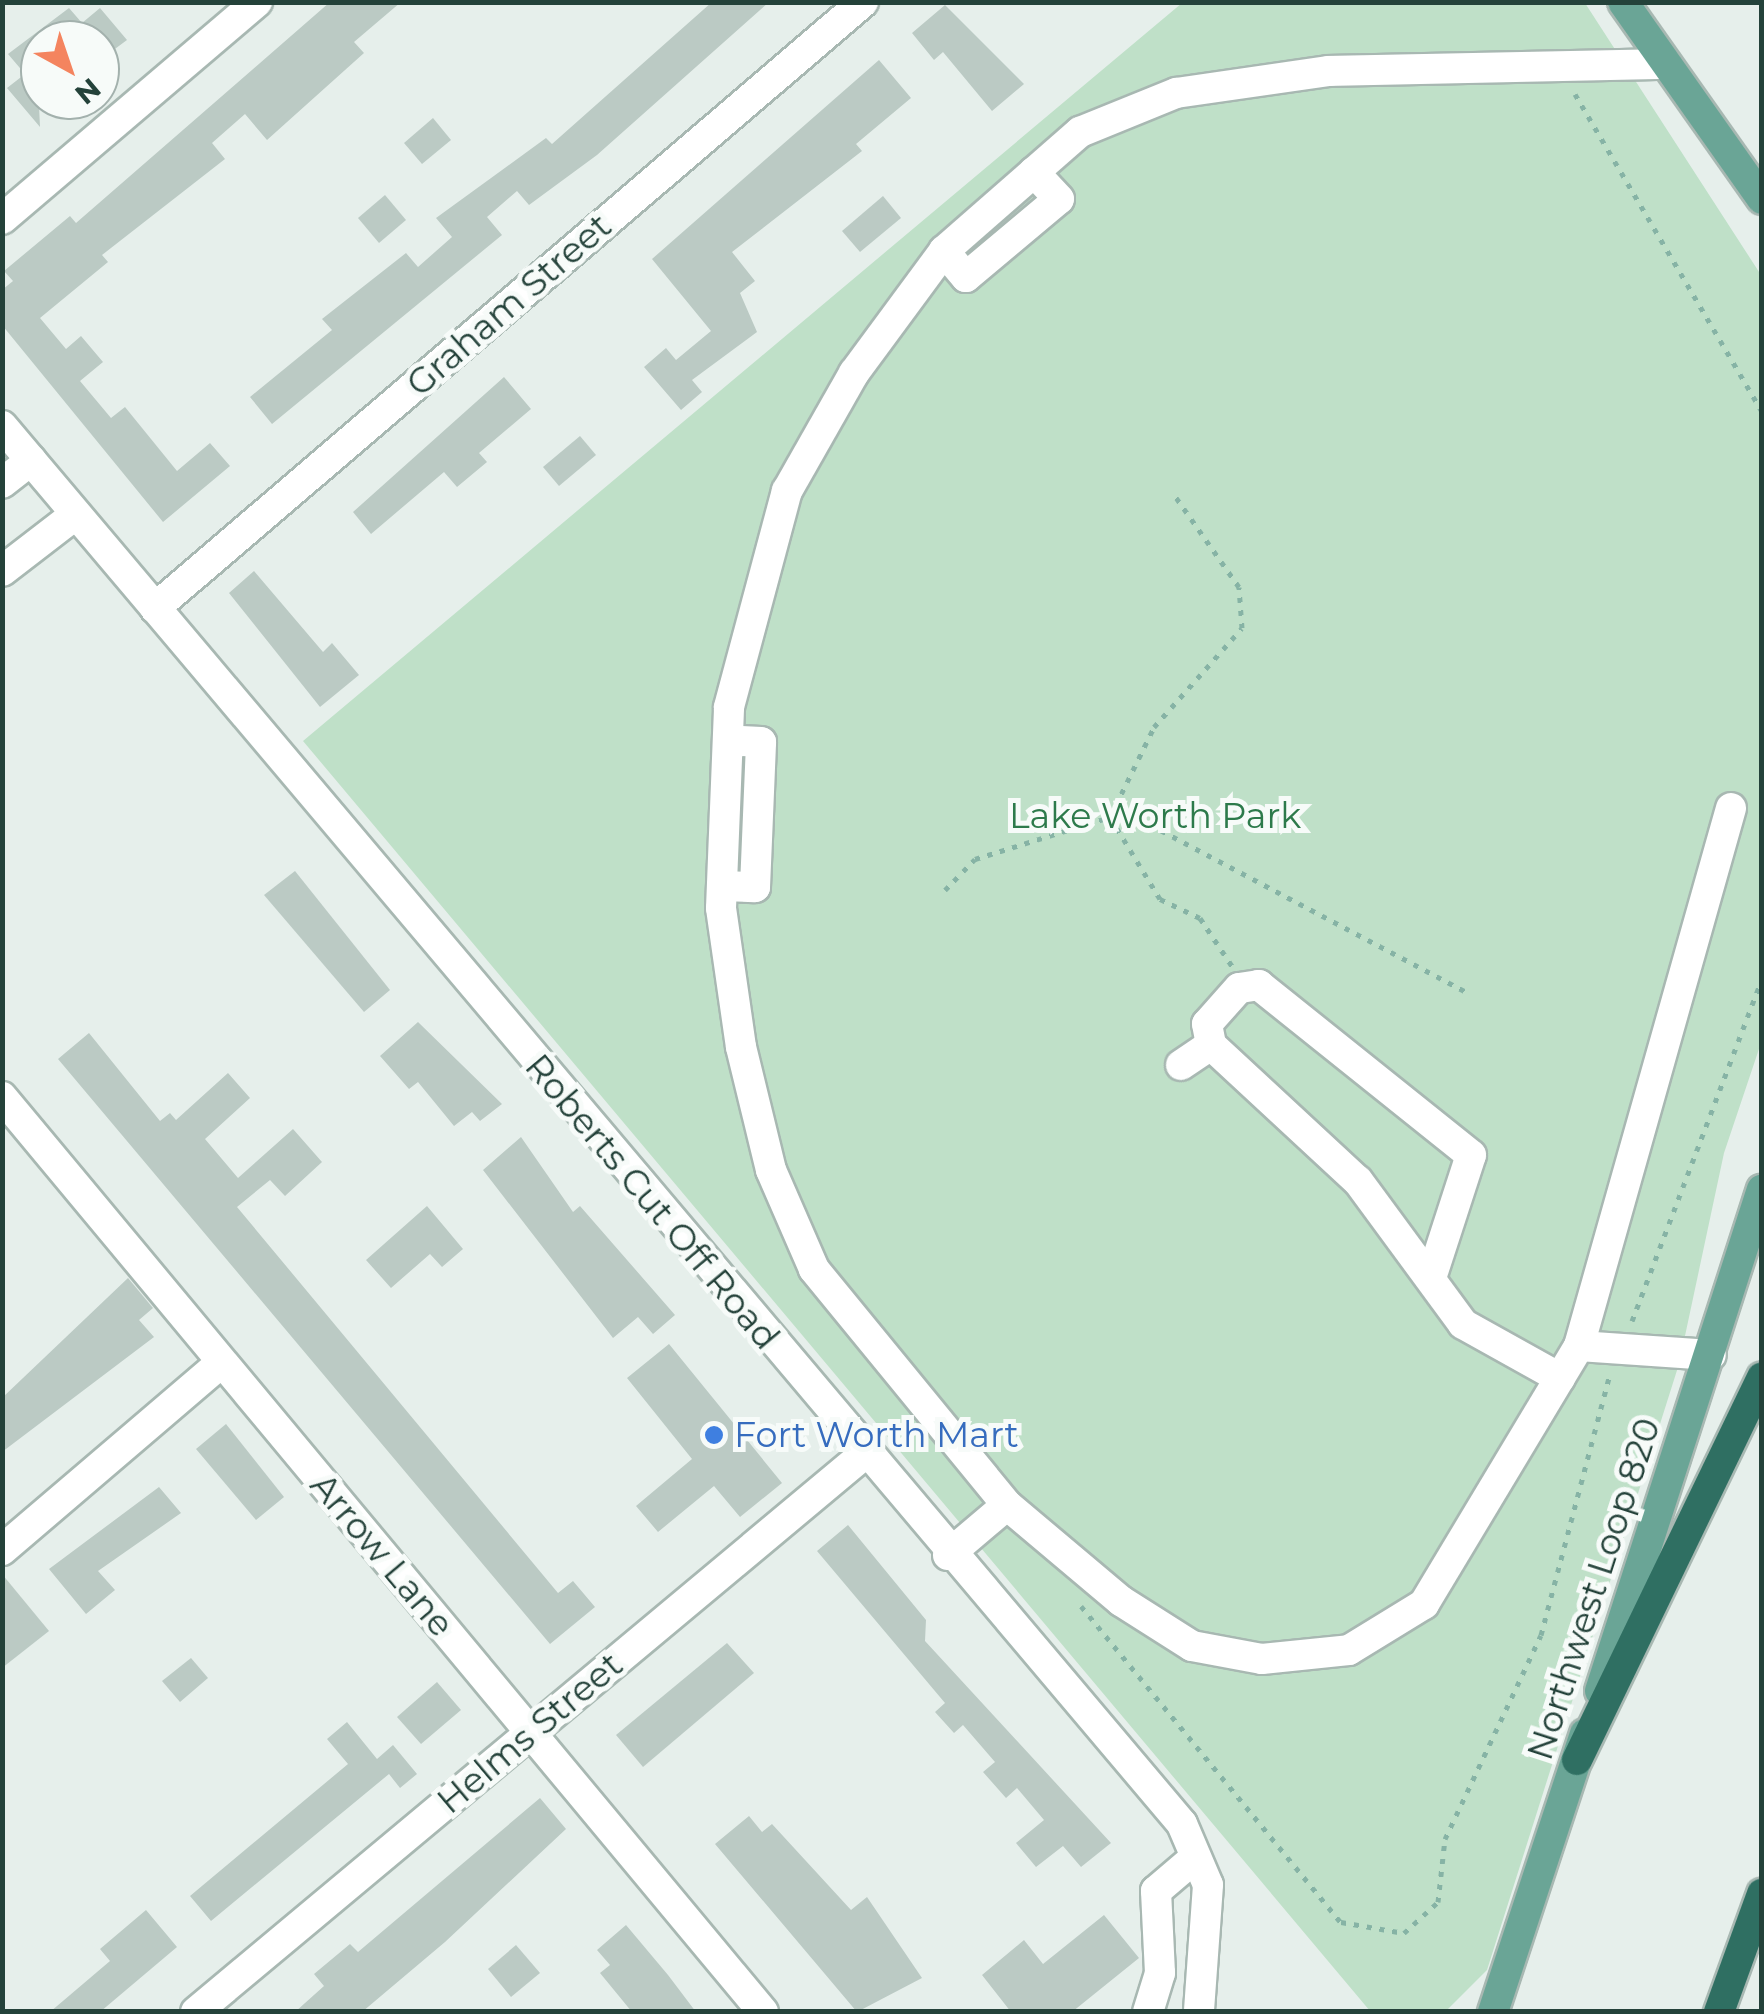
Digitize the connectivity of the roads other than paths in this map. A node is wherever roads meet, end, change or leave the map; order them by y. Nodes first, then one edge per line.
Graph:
1 (258, 2) edge
2 (863, 2) edge
3 (1622, 2) edge
4 (1666, 64) junction
5 (1762, 199) edge
6 (2, 218) edge
7 (2, 426) edge
8 (31, 460) junction
9 (2, 483) edge
10 (76, 514) junction
11 (2, 572) edge
12 (154, 608) junction
13 (1732, 808) dead end
14 (1211, 1045) junction
15 (1181, 1065) dead end
16 (2, 1097) edge
17 (1762, 1189) edge
18 (1431, 1278) junction
19 (1579, 1346) junction
20 (1711, 1355) junction
21 (221, 1363) junction
22 (1762, 1376) edge
23 (1560, 1378) junction
24 (864, 1455) junction
25 (1007, 1505) junction
26 (2, 1550) edge
27 (948, 1555) junction
28 (530, 1732) junction
29 (1577, 1760) junction
30 (1196, 1857) junction
31 (1762, 1894) edge
32 (1505, 1973) junction
33 (214, 2006) edge
34 (763, 2012) edge
35 (1148, 2012) edge
36 (1199, 2012) edge
37 (1479, 2012) edge
38 (1493, 2012) edge
39 (1719, 2012) edge

1 - 6 street
2 - 12 street, Graham Street
3 - 4 main road
4 - 5 main road
4 - 25 street
7 - 8 street, Roberts Cut Off Road
8 - 9 street
8 - 10 street, Roberts Cut Off Road
10 - 11 street
10 - 12 street, Roberts Cut Off Road
12 - 24 street, Roberts Cut Off Road
13 - 19 street
14 - 15 street
14 - 18 street
14 - 18 street
16 - 21 street, Arrow Lane
17 - 20 main road, Northwest Loop 820
18 - 23 street
19 - 20 street
19 - 23 street
20 - 29 main road, Northwest Loop 820
21 - 26 street
21 - 28 street, Arrow Lane
22 - 29 highway
23 - 25 street
24 - 27 street, Roberts Cut Off Road
24 - 28 street, Helms Street
25 - 27 street
27 - 30 street, Roberts Cut Off Road
28 - 33 street, Helms Street
28 - 34 street, Arrow Lane
29 - 32 main road, Northwest Loop 820
30 - 35 street
30 - 36 street, Roberts Cut Off Road
31 - 39 highway
32 - 37 main road
32 - 38 main road, Northwest Loop 820

